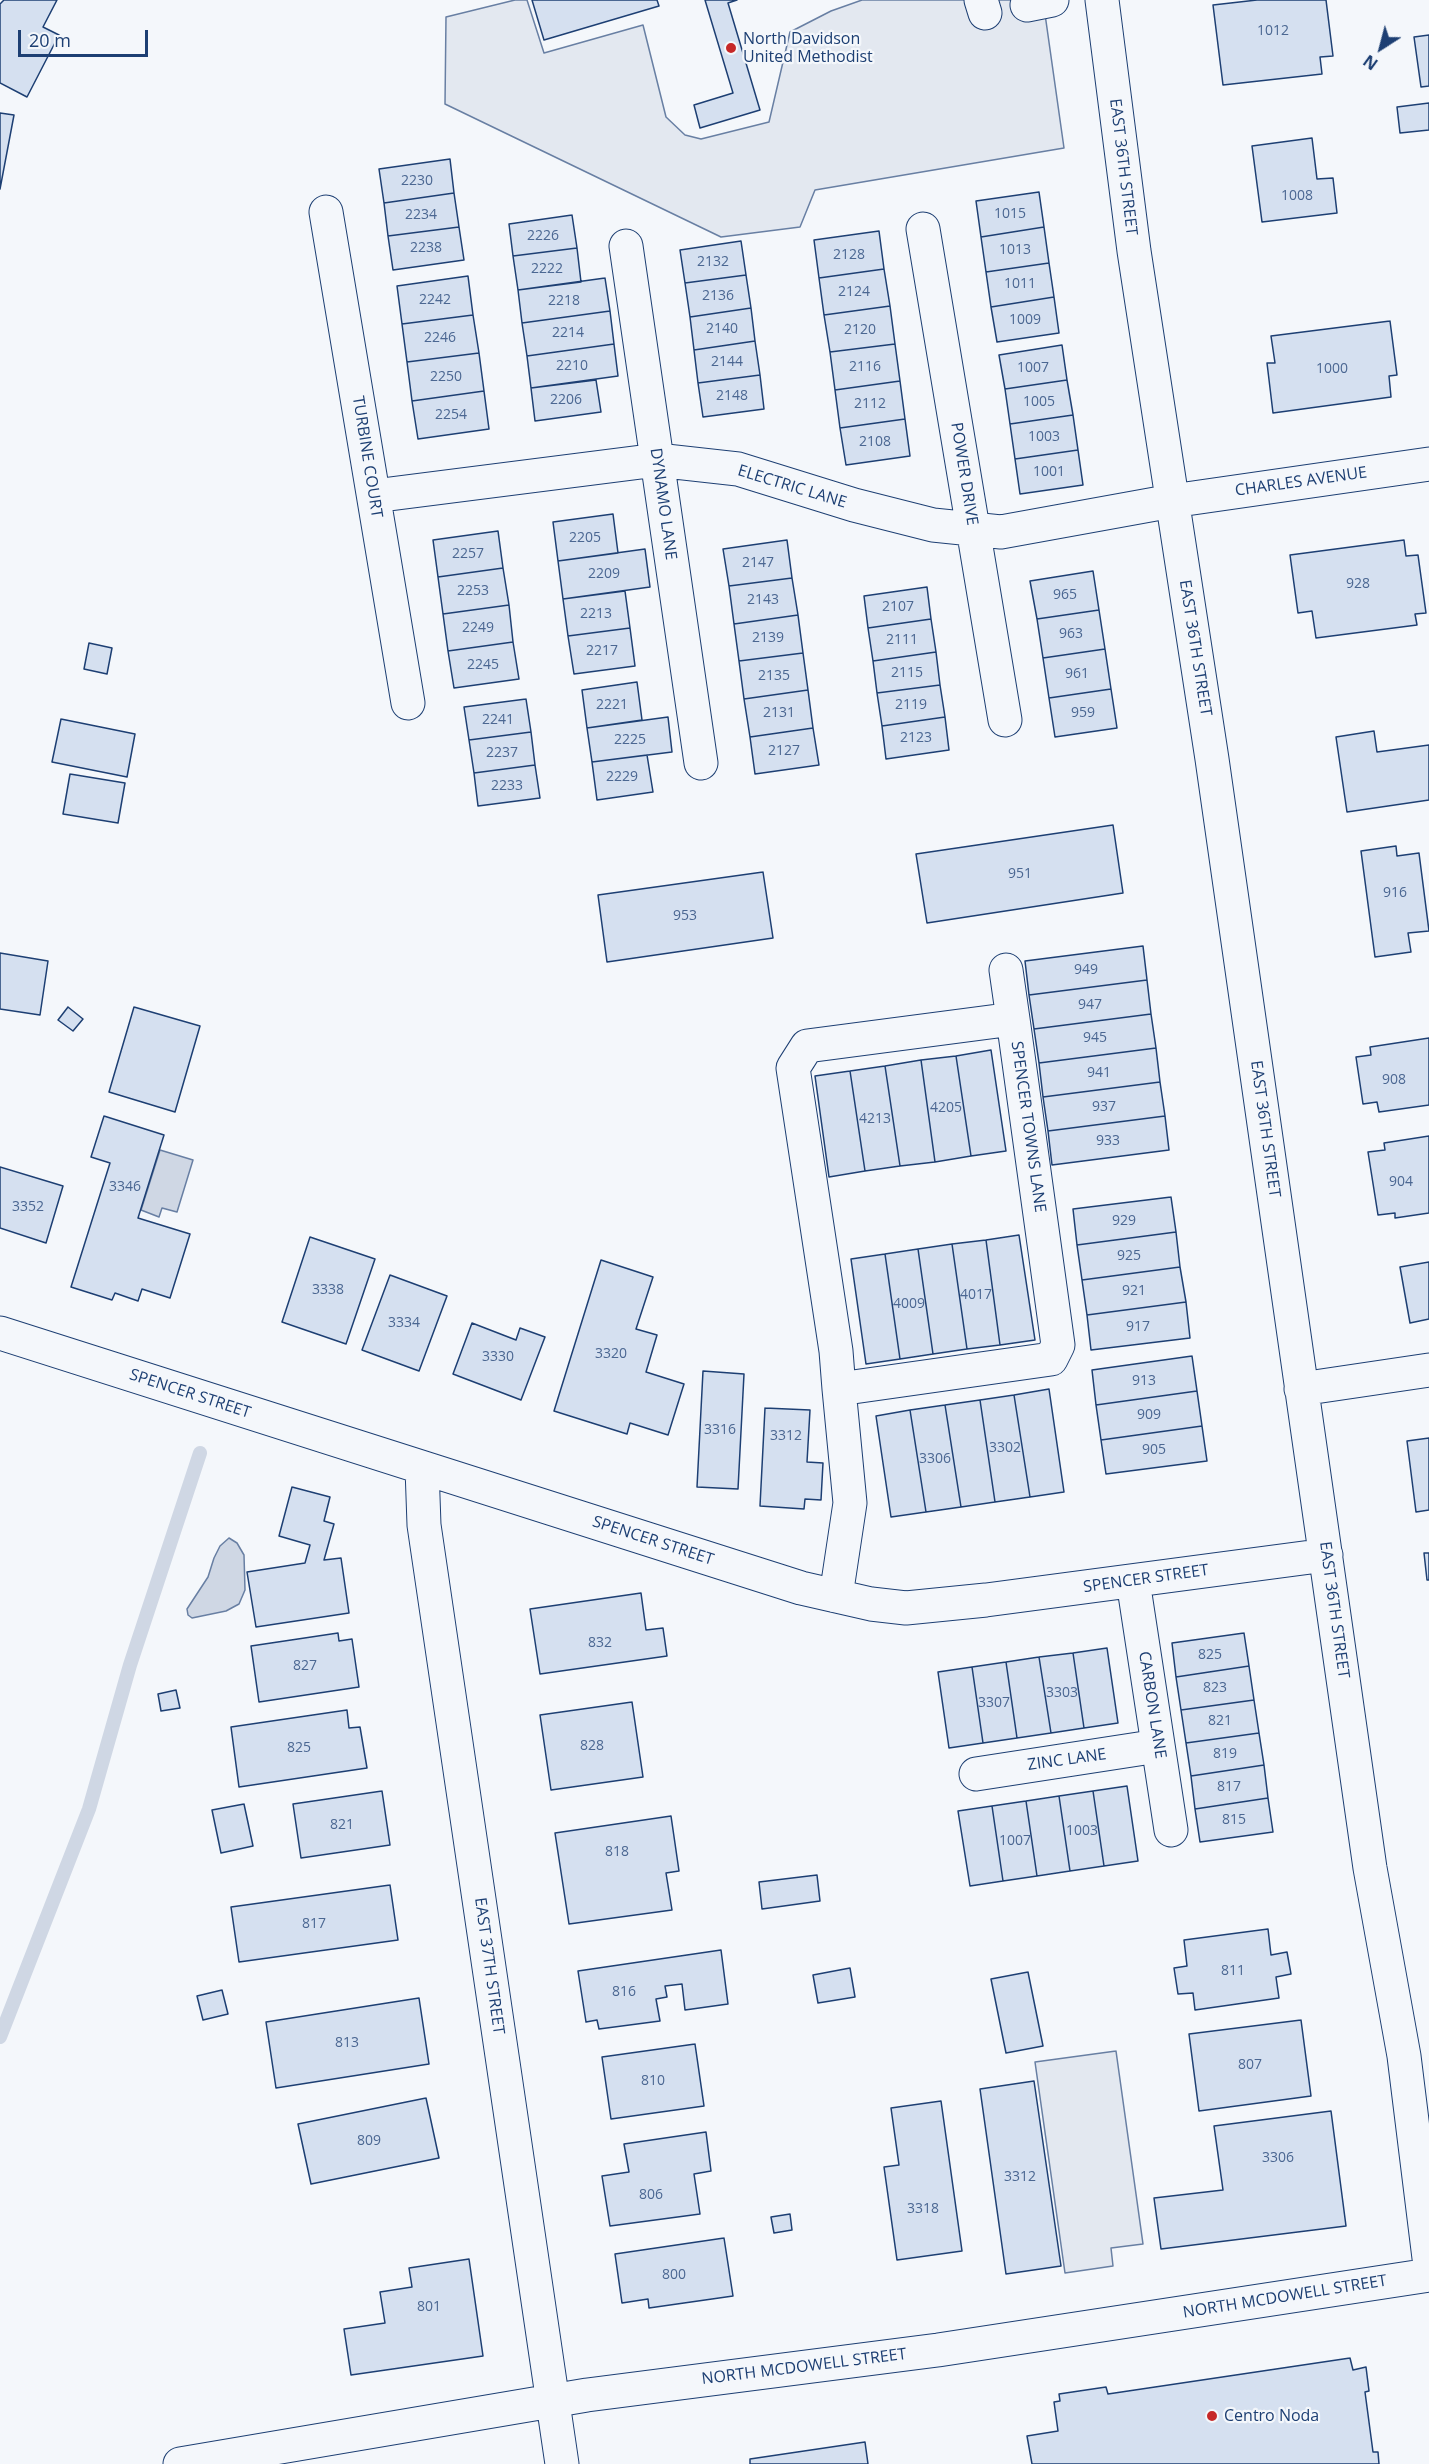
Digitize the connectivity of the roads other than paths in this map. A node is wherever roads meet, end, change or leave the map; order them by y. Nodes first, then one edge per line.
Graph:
1 (1102, 0) edge
2 (326, 212) dead end
3 (923, 229) dead end
4 (626, 246) dead end
5 (657, 460) junction
6 (1429, 464) edge
7 (374, 496) junction
8 (1172, 501) junction
9 (973, 529) junction
10 (408, 703) dead end
11 (1005, 720) dead end
12 (700, 763) dead end
13 (1006, 970) dead end
14 (1012, 1019) junction
15 (0, 1333) edge
16 (1429, 1370) edge
17 (839, 1389) junction
18 (1301, 1389) junction
19 (422, 1468) junction
20 (1326, 1554) junction
21 (1133, 1581) junction
22 (836, 1596) junction
23 (1158, 1746) junction
24 (976, 1774) dead end
25 (1171, 1830) dead end
26 (1429, 2258) edge
27 (1429, 2275) edge
28 (553, 2402) junction
29 (180, 2464) edge
30 (562, 2464) edge

1 - 8 street, EAST 36TH STREET
2 - 7 street, TURBINE COURT
3 - 9 street, POWER DRIVE
4 - 5 street, DYNAMO LANE
5 - 7 street, ELECTRIC LANE
5 - 9 street, ELECTRIC LANE
5 - 12 street, DYNAMO LANE
6 - 8 street, CHARLES AVENUE
7 - 10 street, TURBINE COURT
8 - 9 street, ELECTRIC LANE
8 - 18 street, EAST 36TH STREET
9 - 11 street, POWER DRIVE
13 - 14 street
14 - 17 street, SPENCER TOWNS LANE
14 - 17 street, SPENCER TOWNS LANE
15 - 19 street, SPENCER STREET
16 - 18 street
17 - 22 street, SPENCER TOWNS LANE
18 - 20 street, EAST 36TH STREET
19 - 22 street, SPENCER STREET
19 - 28 street, EAST 37TH STREET
20 - 21 street, SPENCER STREET
20 - 26 street, EAST 36TH STREET
21 - 22 street, SPENCER STREET
21 - 23 street, CARBON LANE
23 - 24 street, ZINC LANE
23 - 25 street, CARBON LANE
27 - 28 street, NORTH MCDOWELL STREET
28 - 29 street, NORTH MCDOWELL STREET
28 - 30 street, EAST 37TH STREET

